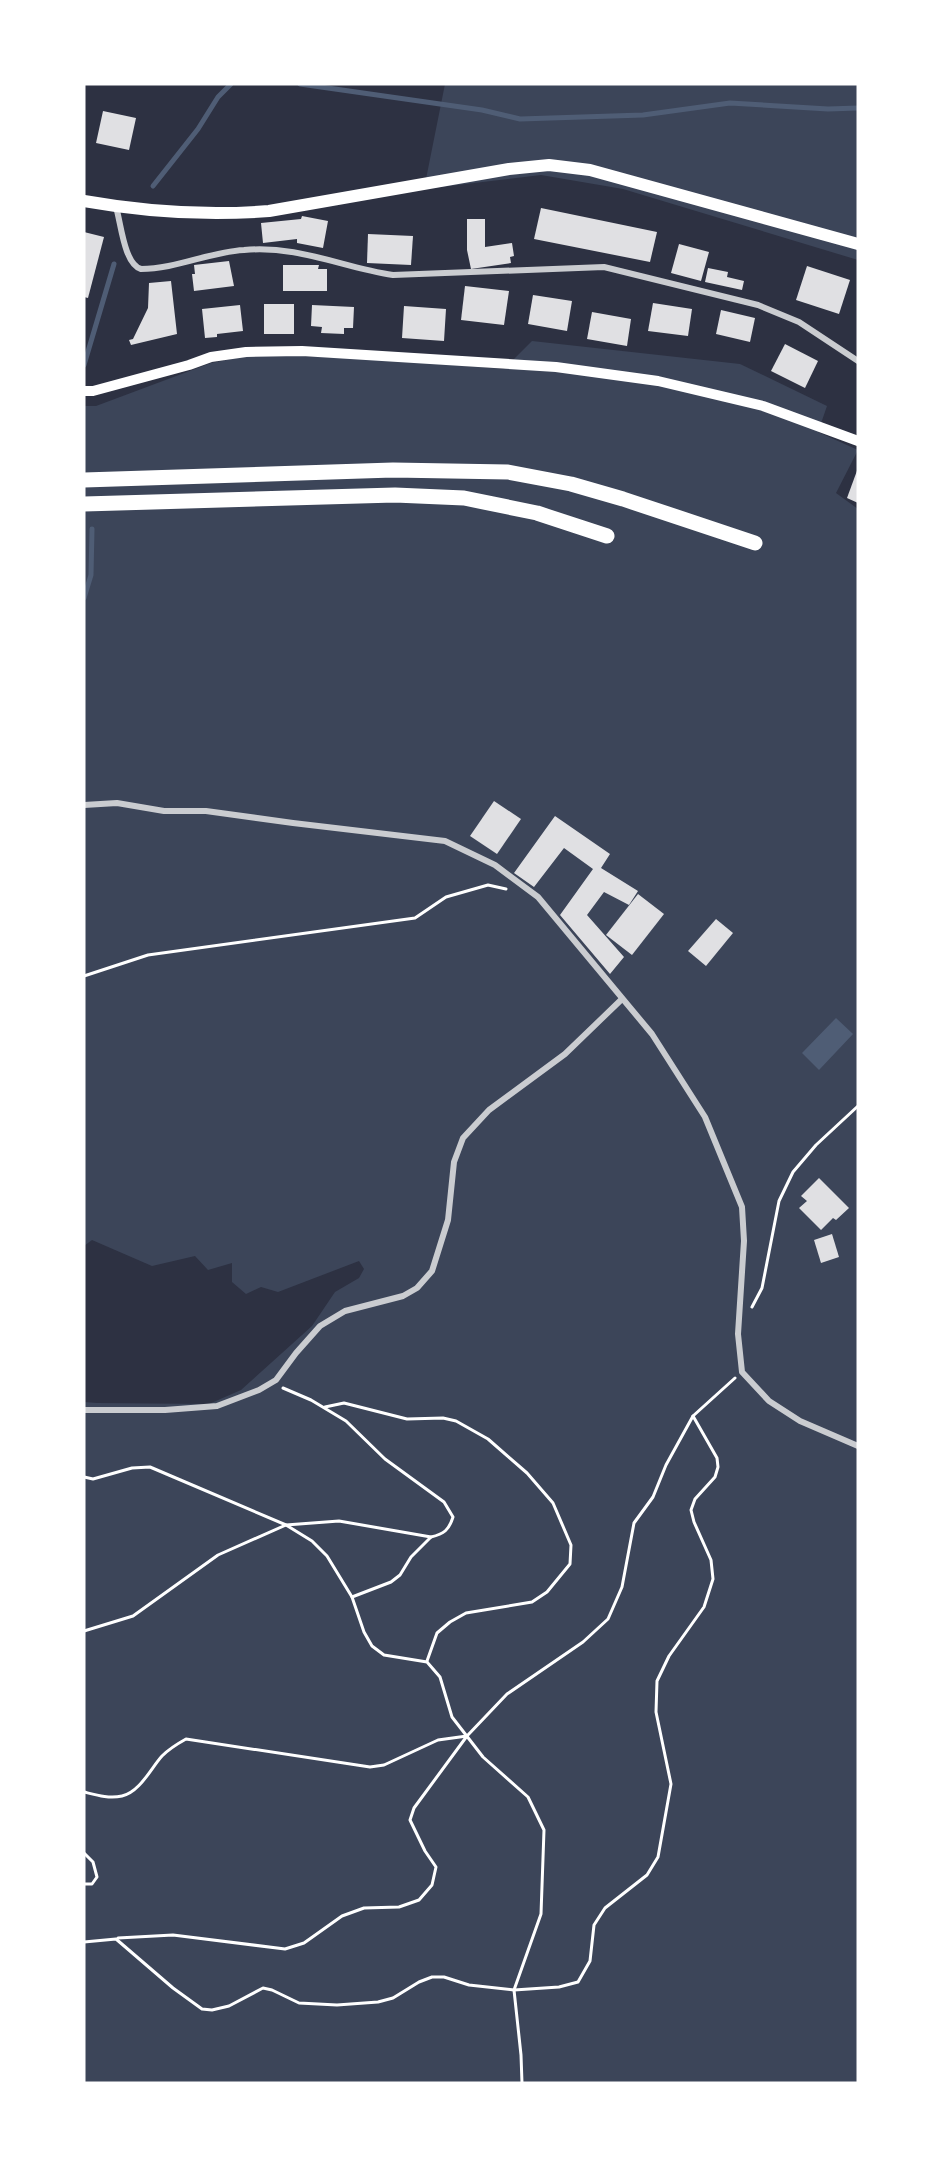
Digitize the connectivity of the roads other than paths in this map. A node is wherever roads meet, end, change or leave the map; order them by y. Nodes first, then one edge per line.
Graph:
1 (84, 201) edge
2 (117, 207) junction
3 (858, 244) edge
4 (858, 361) edge
5 (84, 391) edge
6 (858, 441) edge
7 (84, 480) edge
8 (84, 504) edge
9 (607, 536) dead end
10 (756, 543) dead end
11 (84, 805) edge
12 (622, 999) junction
13 (84, 1410) edge
14 (858, 1446) edge

1 - 2 main road
2 - 3 main road
2 - 4 street
5 - 6 main road
7 - 10 highway
8 - 9 highway
11 - 12 street
12 - 13 street
12 - 14 street

